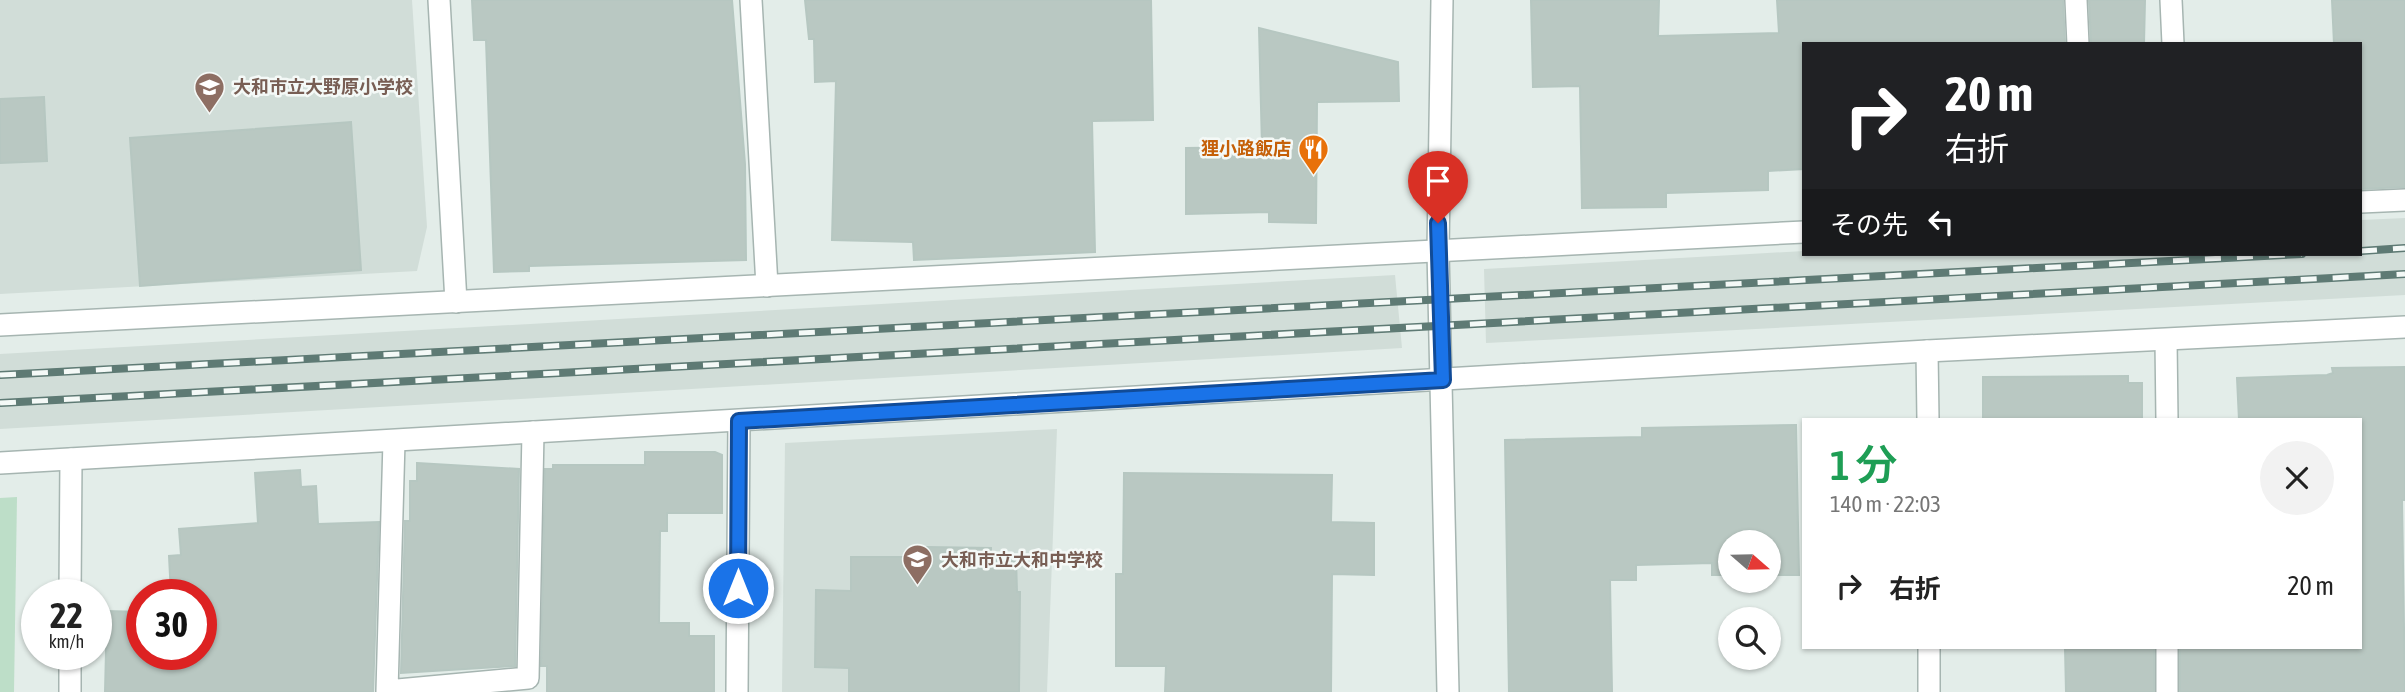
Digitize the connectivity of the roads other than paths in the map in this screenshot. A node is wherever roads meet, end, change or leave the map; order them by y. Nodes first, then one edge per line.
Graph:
1 (439, 0) edge
2 (751, 0) edge
3 (1442, 0) edge
4 (2076, 0) edge
5 (2171, 0) edge
6 (2078, 42) edge
7 (2174, 42) edge
8 (2405, 200) edge
9 (2362, 202) edge
10 (1802, 232) edge
11 (1438, 251) junction
12 (767, 286) junction
13 (456, 302) junction
14 (0, 325) edge
15 (2405, 327) edge
16 (2166, 340) junction
17 (1927, 351) junction
18 (1443, 380) junction
19 (1928, 418) edge
20 (2167, 418) edge
21 (739, 421) junction
22 (533, 432) junction
23 (394, 441) junction
24 (71, 459) junction
25 (0, 463) edge
26 (70, 579) edge
27 (1929, 649) edge
28 (2167, 649) edge
29 (70, 670) edge
30 (70, 692) edge
31 (737, 692) edge
32 (1448, 692) edge
33 (1929, 692) edge
34 (2167, 692) edge

1 - 13 street
2 - 12 street
3 - 11 street
4 - 6 street
5 - 7 street
8 - 9 street
10 - 11 street
11 - 12 street
11 - 18 street
12 - 13 street
13 - 14 street
15 - 16 street
16 - 17 street
16 - 20 street
17 - 18 street
17 - 19 street
18 - 21 street
18 - 32 street
21 - 22 street
21 - 31 street
22 - 23 street
22 - 23 street
23 - 24 street
24 - 25 street
24 - 26 street
27 - 33 street
28 - 34 street
29 - 30 street

